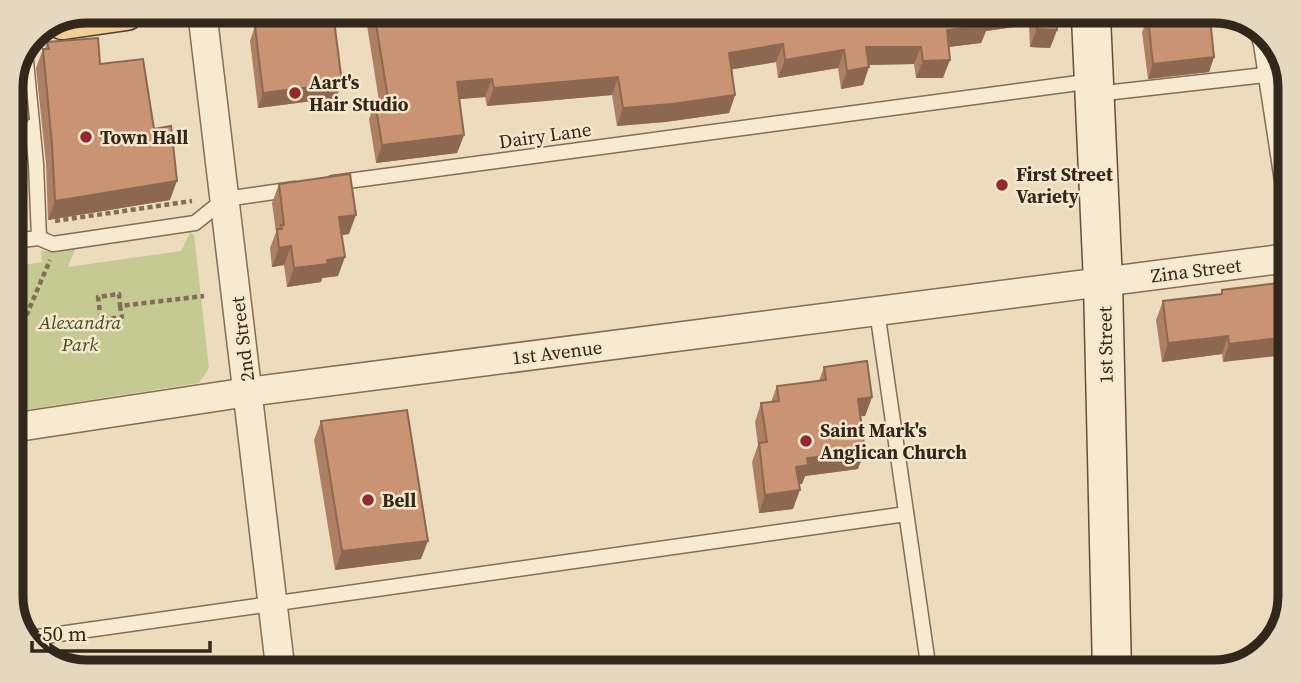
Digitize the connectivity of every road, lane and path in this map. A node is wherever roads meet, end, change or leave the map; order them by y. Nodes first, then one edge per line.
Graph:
1 (203, 23) edge
2 (1091, 23) edge
3 (1267, 50) edge
4 (26, 68) edge
5 (1265, 75) junction
6 (1095, 88) junction
7 (1278, 157) edge
8 (213, 200) junction
9 (23, 241) edge
10 (46, 241) junction
11 (1278, 258) edge
12 (1103, 282) junction
13 (204, 296) dead end
14 (120, 306) junction
15 (877, 311) junction
16 (23, 319) edge
17 (248, 392) junction
18 (23, 426) edge
19 (906, 514) junction
20 (273, 604) junction
21 (37, 637) edge
22 (279, 660) edge
23 (927, 660) edge
24 (1112, 660) edge

1 - 8 street, 2nd Street
2 - 6 main road, 1st Street
3 - 5 lane
4 - 10 lane
5 - 6 lane, Dairy Lane
5 - 7 lane
6 - 8 lane, Dairy Lane
6 - 12 main road, 1st Street
8 - 10 lane, Dairy Lane
8 - 10 path
8 - 17 street, 2nd Street
9 - 10 lane, Dairy Lane
10 - 16 path
11 - 12 street, Zina Street
12 - 15 street, 1st Avenue
12 - 24 main road, 1st Street
13 - 14 path
14 - 14 path
15 - 17 street, 1st Avenue
15 - 19 lane
17 - 18 street, 1st Avenue
17 - 20 street, 2nd Street
19 - 20 lane
19 - 23 lane
20 - 21 lane
20 - 22 street, 2nd Street

